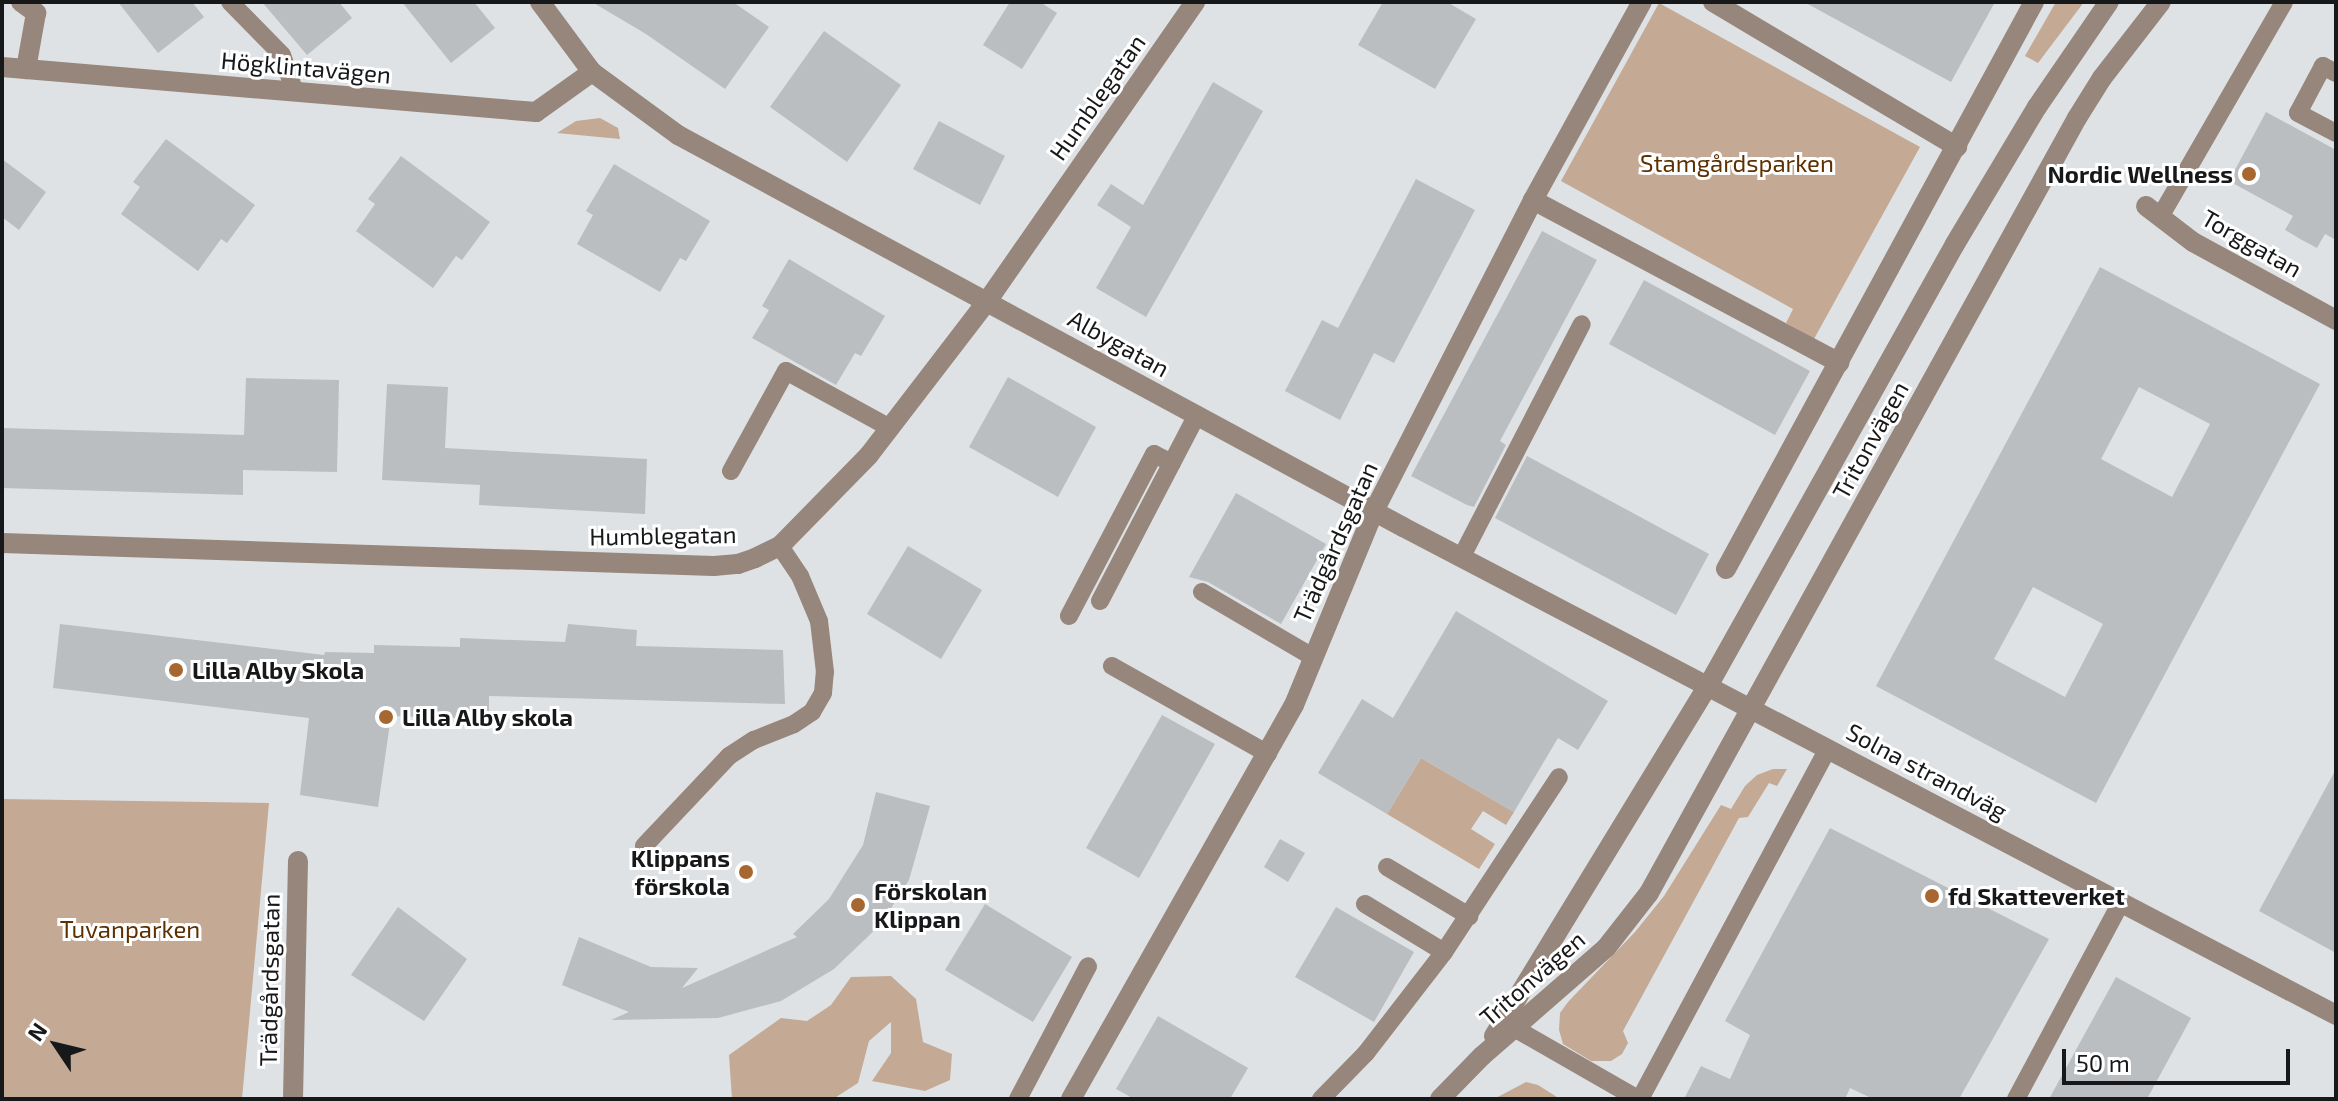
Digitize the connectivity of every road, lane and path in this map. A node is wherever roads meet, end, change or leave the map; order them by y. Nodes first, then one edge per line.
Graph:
1 (21, 2) edge
2 (230, 2) edge
3 (540, 2) edge
4 (1195, 2) edge
5 (1642, 2) edge
6 (1713, 2) edge
7 (2034, 2) edge
8 (2109, 2) edge
9 (2161, 2) edge
10 (2284, 2) edge
11 (2, 67) edge
12 (26, 69) junction
13 (592, 72) junction
14 (2336, 73) edge
15 (295, 92) junction
16 (2336, 133) edge
17 (1957, 147) junction
18 (1533, 200) junction
19 (2153, 212) joint
20 (988, 300) junction
21 (2336, 320) edge
22 (1582, 324) dead end
23 (1839, 363) junction
24 (1197, 415) junction
25 (890, 428) junction
26 (1172, 463) junction
27 (731, 471) dead end
28 (1374, 511) junction
29 (2, 543) edge
30 (780, 546) junction
31 (1461, 558) junction
32 (1726, 569) dead end
33 (1202, 592) dead end
34 (1100, 601) dead end
35 (1069, 616) dead end
36 (1313, 657) junction
37 (1112, 666) dead end
38 (1708, 686) junction
39 (1752, 709) junction
40 (1828, 749) junction
41 (1268, 754) junction
42 (1559, 777) dead end
43 (644, 846) dead end
44 (298, 861) dead end
45 (1387, 867) dead end
46 (2121, 902) junction
47 (1365, 904) dead end
48 (1469, 916) junction
49 (1444, 952) junction
50 (1088, 966) dead end
51 (2336, 1015) edge
52 (1514, 1028) junction
53 (1482, 1056) junction
54 (293, 1099) edge
55 (1018, 1099) edge
56 (1071, 1099) edge
57 (1321, 1099) edge
58 (1440, 1099) edge
59 (1639, 1099) edge
60 (2016, 1099) edge

1 - 12 street
2 - 15 lane
3 - 13 street, Albygatan
4 - 20 street, Humblegatan
5 - 18 street, Trädgårdsgatan
6 - 17 street
7 - 17 street
8 - 38 street, Tritonvägen
9 - 39 street, Tritonvägen
10 - 19 lane
11 - 12 street, Högklintavägen
12 - 15 street, Högklintavägen
13 - 15 street, Högklintavägen
13 - 20 street, Albygatan
14 - 16 lane
17 - 23 street
18 - 23 street
18 - 28 street, Trädgårdsgatan
19 - 21 street, Torggatan
20 - 24 street, Albygatan
20 - 25 street, Humblegatan
22 - 31 lane
23 - 32 street
24 - 26 lane
24 - 28 street, Albygatan
25 - 27 lane
25 - 30 street, Humblegatan
26 - 34 lane
26 - 35 lane
28 - 31 street, Albygatan
28 - 36 street, Trädgårdsgatan
29 - 30 street, Humblegatan
30 - 43 lane
31 - 38 street, Albygatan
33 - 36 lane
36 - 41 street, Trädgårdsgatan
37 - 41 lane
38 - 39 street, Solna strandväg
38 - 53 street, Tritonvägen
39 - 40 street, Solna strandväg
39 - 52 street, Tritonvägen
40 - 46 street, Solna strandväg
40 - 59 lane
41 - 56 street, Trädgårdsgatan
42 - 48 lane
44 - 54 street, Trädgårdsgatan
45 - 48 lane
46 - 51 street, Solna strandväg
46 - 60 lane
47 - 49 lane
48 - 49 lane
49 - 57 lane
50 - 55 lane
52 - 53 street, Tritonvägen
52 - 59 lane
53 - 58 street

